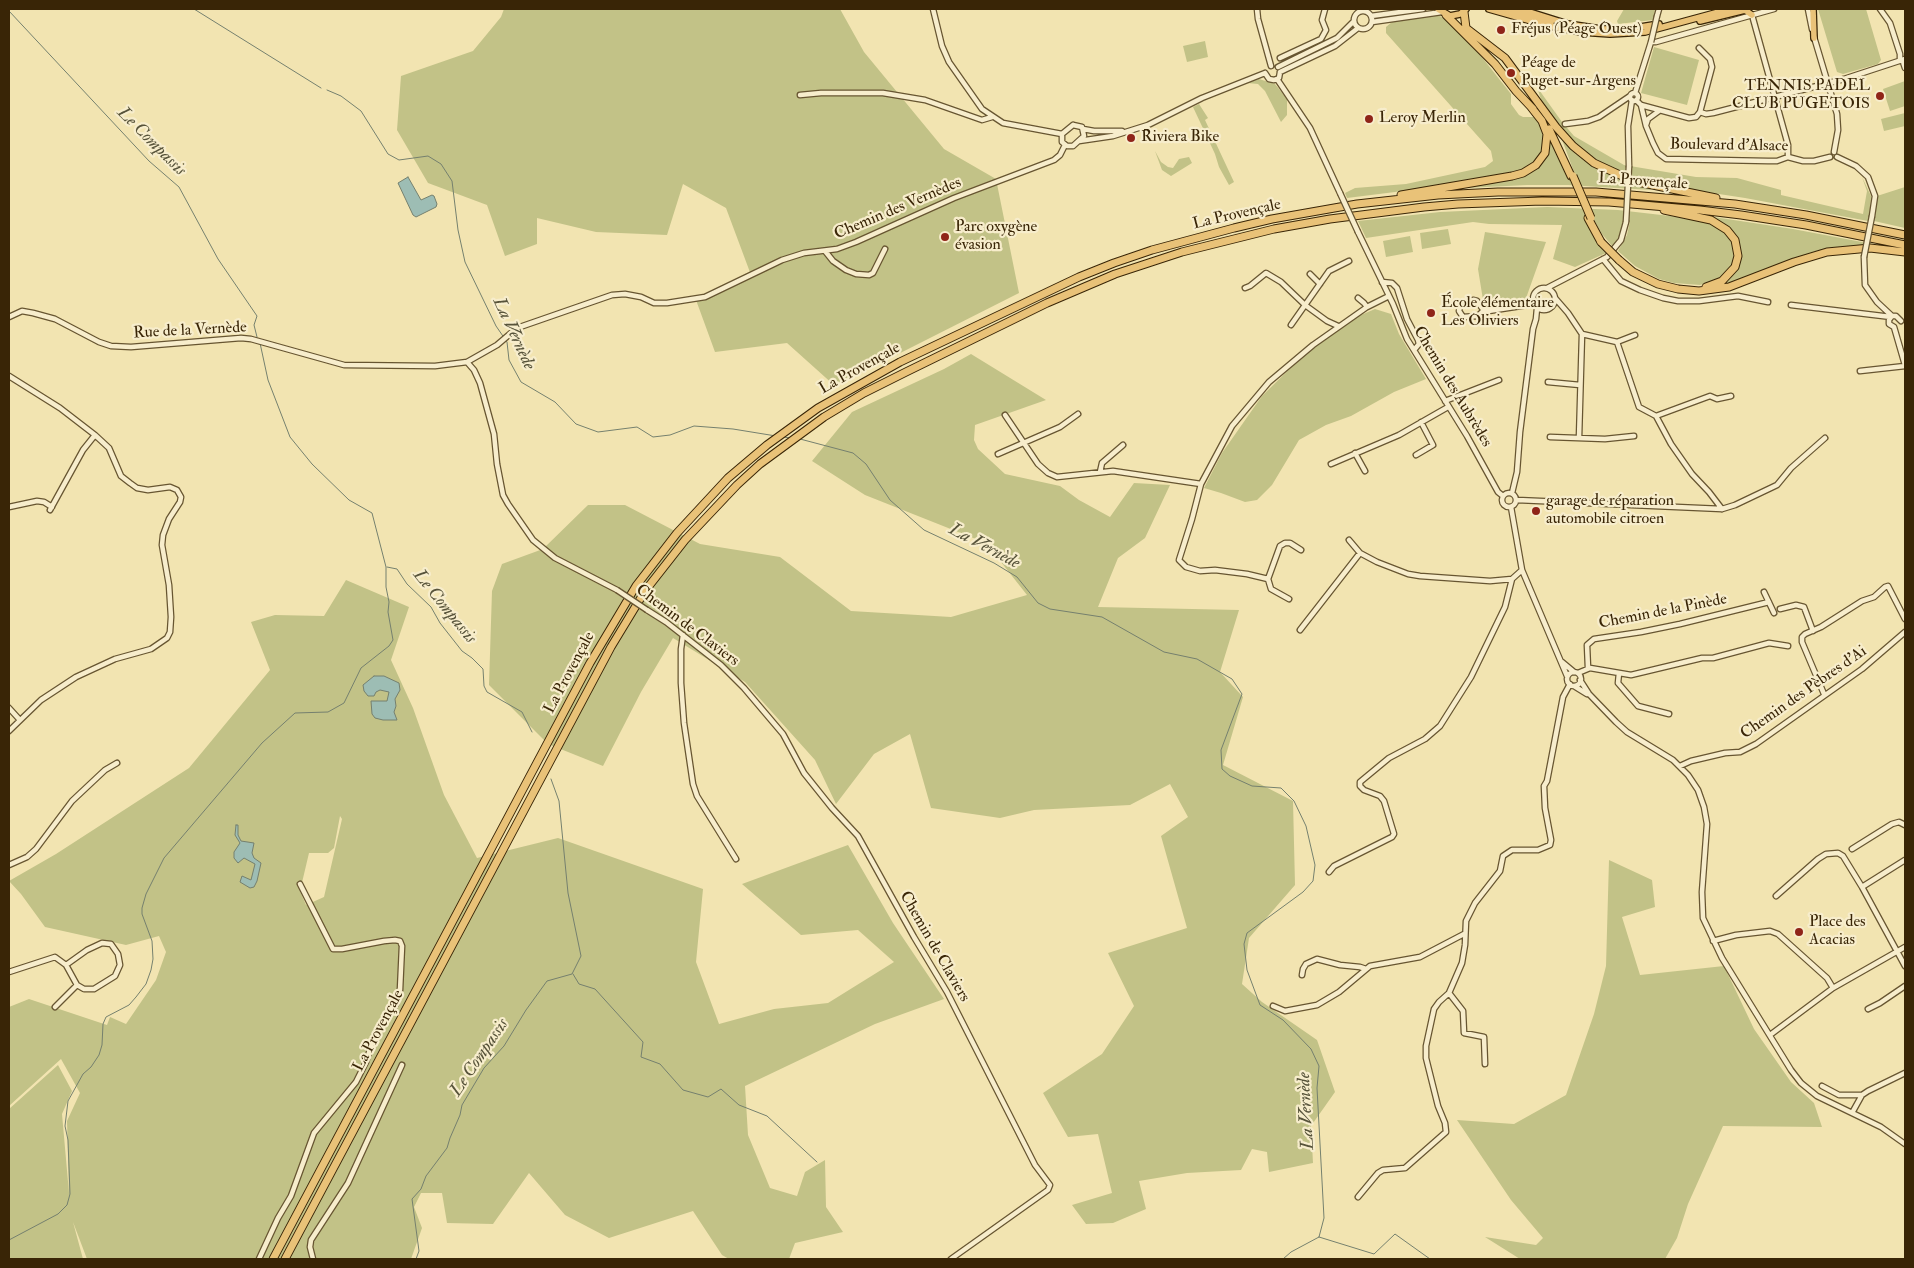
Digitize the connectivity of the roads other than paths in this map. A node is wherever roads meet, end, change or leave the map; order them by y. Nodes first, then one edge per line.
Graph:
1 (933, 9) edge
2 (1257, 9) edge
3 (1325, 9) edge
4 (1408, 9) edge
5 (1422, 9) edge
6 (1489, 9) edge
7 (1505, 9) edge
8 (1520, 9) edge
9 (1659, 9) edge
10 (1716, 9) edge
11 (1730, 9) edge
12 (1774, 9) edge
13 (1808, 9) edge
14 (1813, 9) edge
15 (1880, 9) edge
16 (1361, 10) edge
17 (1465, 10) edge
18 (1395, 12) junction
19 (1442, 12) edge
20 (1752, 15) junction
21 (1371, 16) junction
22 (1354, 21) junction
23 (1372, 22) junction
24 (1675, 24) junction
25 (1358, 28) junction
26 (1572, 30) junction
27 (1814, 38) junction
28 (1651, 42) junction
29 (1699, 48) dead end
30 (1280, 58) dead end
31 (1903, 59) edge
32 (1271, 66) junction
33 (1905, 68) edge
34 (1279, 69) junction
35 (1266, 73) junction
36 (1277, 79) junction
37 (1828, 82) junction
38 (800, 96) dead end
39 (1774, 96) junction
40 (1632, 99) junction
41 (1641, 105) junction
42 (1531, 107) junction
43 (1541, 108) junction
44 (1659, 111) junction
45 (1700, 112) junction
46 (992, 117) junction
47 (1565, 124) dead end
48 (1646, 126) junction
49 (1083, 129) junction
50 (1126, 131) junction
51 (1062, 134) junction
52 (1079, 141) junction
53 (1065, 145) junction
54 (1834, 152) junction
55 (1788, 157) junction
56 (1830, 157) junction
57 (1837, 157) junction
58 (1572, 176) junction
59 (1356, 204) junction
60 (1634, 204) junction
61 (1735, 204) junction
62 (1905, 235) edge
63 (1905, 245) edge
64 (885, 249) dead end
65 (825, 251) junction
66 (1905, 252) edge
67 (1604, 259) junction
68 (1348, 260) dead end
69 (1620, 260) junction
70 (1310, 274) dead end
71 (1382, 282) junction
72 (1561, 282) junction
73 (1320, 284) junction
74 (1245, 288) dead end
75 (1547, 288) junction
76 (1389, 296) junction
77 (1555, 297) junction
78 (1358, 298) dead end
79 (1768, 302) dead end
80 (1534, 304) junction
81 (1305, 305) junction
82 (1791, 305) dead end
83 (1367, 307) junction
84 (1551, 307) junction
85 (1563, 308) junction
86 (1545, 310) junction
87 (1891, 316) junction
88 (9, 317) edge
89 (1536, 319) junction
90 (1903, 322) edge
91 (1291, 326) dead end
92 (1338, 326) junction
93 (1894, 327) junction
94 (1582, 334) junction
95 (1635, 335) dead end
96 (1617, 342) junction
97 (1414, 350) junction
98 (467, 362) junction
99 (1905, 365) edge
100 (1860, 371) dead end
101 (9, 376) edge
102 (1499, 380) dead end
103 (1548, 382) dead end
104 (1580, 385) junction
105 (1731, 396) dead end
106 (1445, 401) junction
107 (1448, 407) junction
108 (1078, 414) dead end
109 (1005, 415) dead end
110 (1656, 416) junction
111 (1421, 422) junction
112 (95, 435) junction
113 (1634, 436) dead end
114 (1550, 437) dead end
115 (1578, 438) junction
116 (1825, 438) dead end
117 (1024, 442) junction
118 (1123, 445) dead end
119 (1355, 453) junction
120 (998, 454) dead end
121 (1416, 455) dead end
122 (1331, 464) dead end
123 (1365, 471) dead end
124 (1100, 472) junction
125 (1201, 484) junction
126 (1512, 493) junction
127 (1503, 496) junction
128 (1517, 500) junction
129 (9, 507) edge
130 (1512, 507) junction
131 (1722, 509) junction
132 (1349, 540) dead end
133 (1301, 550) dead end
134 (1360, 553) junction
135 (1522, 570) junction
136 (1512, 579) junction
137 (1268, 580) junction
138 (1764, 592) dead end
139 (1289, 599) dead end
140 (1769, 602) junction
141 (1780, 609) dead end
142 (1774, 613) dead end
143 (1905, 619) edge
144 (1300, 630) dead end
145 (1813, 631) junction
146 (1905, 632) edge
147 (683, 636) junction
148 (1788, 646) dead end
149 (1562, 662) junction
150 (1588, 668) junction
151 (1576, 672) junction
152 (1619, 673) junction
153 (1567, 676) junction
154 (1580, 680) junction
155 (1572, 685) junction
156 (1589, 694) junction
157 (1824, 694) junction
158 (9, 708) edge
159 (1669, 714) dead end
160 (19, 719) junction
161 (9, 731) edge
162 (117, 763) dead end
163 (1680, 766) junction
164 (1905, 825) edge
165 (1852, 849) dead end
166 (736, 858) dead end
167 (1905, 860) edge
168 (9, 865) edge
169 (1329, 872) dead end
170 (300, 884) dead end
171 (1862, 886) junction
172 (1776, 896) dead end
173 (1464, 934) junction
174 (1713, 941) junction
175 (1905, 947) edge
176 (1897, 951) junction
177 (66, 965) junction
178 (1905, 966) edge
179 (1366, 969) junction
180 (9, 972) edge
181 (1302, 976) dead end
182 (77, 985) junction
183 (1905, 986) edge
184 (1834, 988) junction
185 (1449, 993) junction
186 (1274, 1006) dead end
187 (54, 1007) dead end
188 (1868, 1009) dead end
189 (1770, 1035) junction
190 (1485, 1064) dead end
191 (402, 1065) dead end
192 (1905, 1073) edge
193 (1822, 1086) dead end
194 (1862, 1095) junction
195 (1852, 1113) junction
196 (1905, 1144) edge
197 (1358, 1197) dead end
198 (259, 1259) edge
199 (273, 1259) edge
200 (285, 1259) edge
201 (313, 1259) edge
202 (950, 1259) edge

1 - 46 street
2 - 32 street
3 - 30 street
4 - 18 street
5 - 18 street
6 - 26 main road
7 - 26 main road
8 - 10 main road
9 - 28 street, bridge
11 - 24 main road
12 - 20 street
13 - 27 street
14 - 27 main road
15 - 31 street
16 - 21 street
16 - 22 street
17 - 19 main road
17 - 43 highway
18 - 21 street
19 - 23 street
19 - 42 highway
20 - 24 main road
20 - 28 street
20 - 39 street
21 - 23 street
22 - 25 street
22 - 34 street
23 - 25 street
24 - 26 main road
25 - 34 street
27 - 37 street
28 - 40 street
29 - 45 street
31 - 33 street
31 - 37 street
32 - 34 street
32 - 35 street
34 - 36 street
35 - 36 street
35 - 50 street
36 - 71 street, Chemin des Aubrèdes, bridge
37 - 39 street
37 - 54 street
38 - 46 street
39 - 45 street
39 - 55 street
40 - 41 street
40 - 47 street
40 - 67 street, bridge
41 - 44 street
41 - 48 street, Boulevard d'Alsace
42 - 58 highway
42 - 59 highway
43 - 58 highway
43 - 61 highway
44 - 45 street
44 - 48 street
46 - 51 street
48 - 55 street, Boulevard d'Alsace
49 - 50 street
49 - 51 street
49 - 52 street
50 - 52 street
51 - 53 street
52 - 53 street
53 - 65 street, Chemin des Vernèdes
54 - 56 street
54 - 57 street
55 - 56 street, Boulevard d'Alsace
56 - 57 street
57 - 87 street, bridge
58 - 69 highway, bridge
59 - 61 highway, La Provençale
59 - 199 highway, La Provençale
60 - 63 highway, La Provençale
60 - 69 highway
60 - 200 highway, La Provençale
61 - 62 highway, La Provençale
64 - 65 street
65 - 98 street, Chemin des Vernèdes
66 - 69 highway
67 - 72 street
67 - 79 street
68 - 73 street
70 - 73 street
71 - 76 street, Chemin des Aubrèdes
71 - 97 street
72 - 75 street
72 - 77 street
73 - 81 street
74 - 81 street
75 - 77 street
75 - 80 street
76 - 83 street
76 - 97 street, Chemin des Aubrèdes
77 - 84 street
77 - 85 street
78 - 83 street
80 - 80 street
80 - 86 street
80 - 89 street
81 - 91 street
81 - 92 street
82 - 87 street
83 - 92 street
84 - 85 street
84 - 86 street
85 - 94 street
86 - 89 street
87 - 90 street
87 - 93 street
88 - 98 street, Rue de la Vernède
89 - 126 street
90 - 93 street
92 - 125 street
93 - 99 street
94 - 96 street
94 - 104 street
95 - 96 street
96 - 110 street
97 - 106 street, Chemin des Aubrèdes
98 - 147 street, Chemin de Claviers, bridge
99 - 100 street
101 - 112 street
102 - 106 street
103 - 104 street
104 - 115 street
105 - 110 street
106 - 107 street, Chemin des Aubrèdes
107 - 111 street
107 - 127 street, Chemin des Aubrèdes
108 - 117 street
109 - 117 street
110 - 131 street
111 - 119 street
111 - 121 street
112 - 129 street
112 - 160 street
113 - 115 street
114 - 115 street
116 - 131 street
117 - 120 street
117 - 124 street
118 - 124 street
119 - 122 street
119 - 123 street
124 - 125 street
125 - 137 street
126 - 127 street
126 - 128 street
127 - 130 street
128 - 130 street
128 - 131 street
130 - 135 street
132 - 134 street
133 - 137 street
134 - 136 street
134 - 144 street
135 - 136 street
135 - 149 street
136 - 169 street
137 - 139 street
138 - 140 street
140 - 142 street
140 - 150 street, Chemin de la Pinède
141 - 145 street
143 - 145 street
145 - 157 street
146 - 157 street, Chemin des Pèbres d'Ai
147 - 166 street
147 - 202 street, Chemin de Claviers
148 - 152 street
149 - 151 street
149 - 153 street
150 - 151 street
150 - 152 street
151 - 153 street
151 - 154 street
152 - 159 street
153 - 155 street
154 - 155 street
154 - 156 street
155 - 156 street
155 - 173 street
156 - 163 street
157 - 163 street, Chemin des Pèbres d'Ai
158 - 160 street
160 - 161 street
162 - 168 street
163 - 174 street
164 - 165 street
167 - 171 street
170 - 198 street
171 - 172 street
171 - 176 street
173 - 179 street
173 - 185 street
174 - 184 street
174 - 189 street
175 - 176 street
176 - 178 street
176 - 184 street
177 - 180 street
177 - 182 street
177 - 182 street
179 - 181 street
179 - 186 street
182 - 187 street
183 - 188 street
184 - 189 street
185 - 190 street
185 - 197 street
189 - 195 street
191 - 201 street
192 - 194 street
193 - 194 street
194 - 195 street
195 - 196 street

